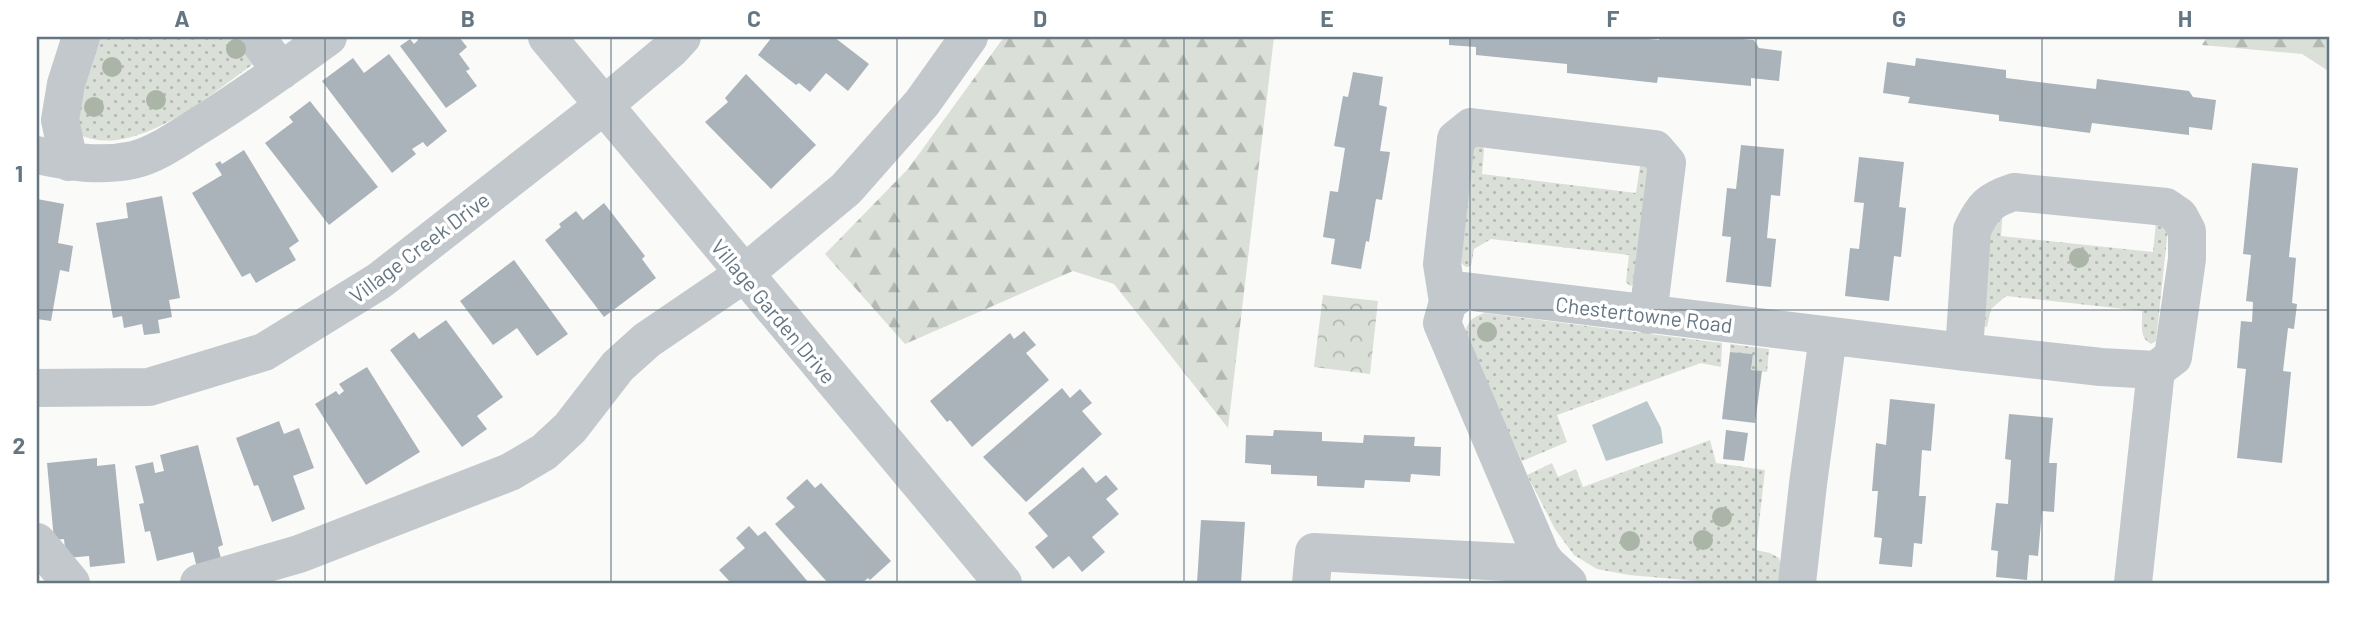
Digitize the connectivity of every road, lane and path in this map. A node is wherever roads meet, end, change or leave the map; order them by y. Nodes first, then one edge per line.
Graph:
1 (81, 37) edge
2 (256, 37) edge
3 (328, 37) edge
4 (547, 37) edge
5 (682, 37) edge
6 (968, 37) edge
7 (281, 71) junction
8 (603, 106) junction
9 (53, 158) edge
10 (744, 274) junction
11 (1448, 302) junction
12 (1648, 315) junction
13 (1828, 336) junction
14 (1964, 352) junction
15 (2156, 370) junction
16 (37, 388) edge
17 (37, 542) edge
18 (1557, 574) edge
19 (987, 578) edge
20 (71, 583) edge
21 (199, 583) edge
22 (1311, 583) edge
23 (1797, 583) edge
24 (2133, 583) edge

1 - 9 street
2 - 7 street
3 - 7 street
4 - 8 street, Village Garden Drive
5 - 8 street, Village Creek Drive
6 - 10 street
7 - 9 street
8 - 10 street, Village Garden Drive
8 - 16 street, Village Creek Drive
10 - 19 street, Village Garden Drive
10 - 21 street
11 - 12 street, Chestertowne Road
11 - 12 street
11 - 18 street
12 - 13 street, Chestertowne Road
13 - 14 street, Chestertowne Road
13 - 23 street
14 - 15 street, Chestertowne Road
14 - 15 street
15 - 24 street
17 - 20 street
18 - 22 street

